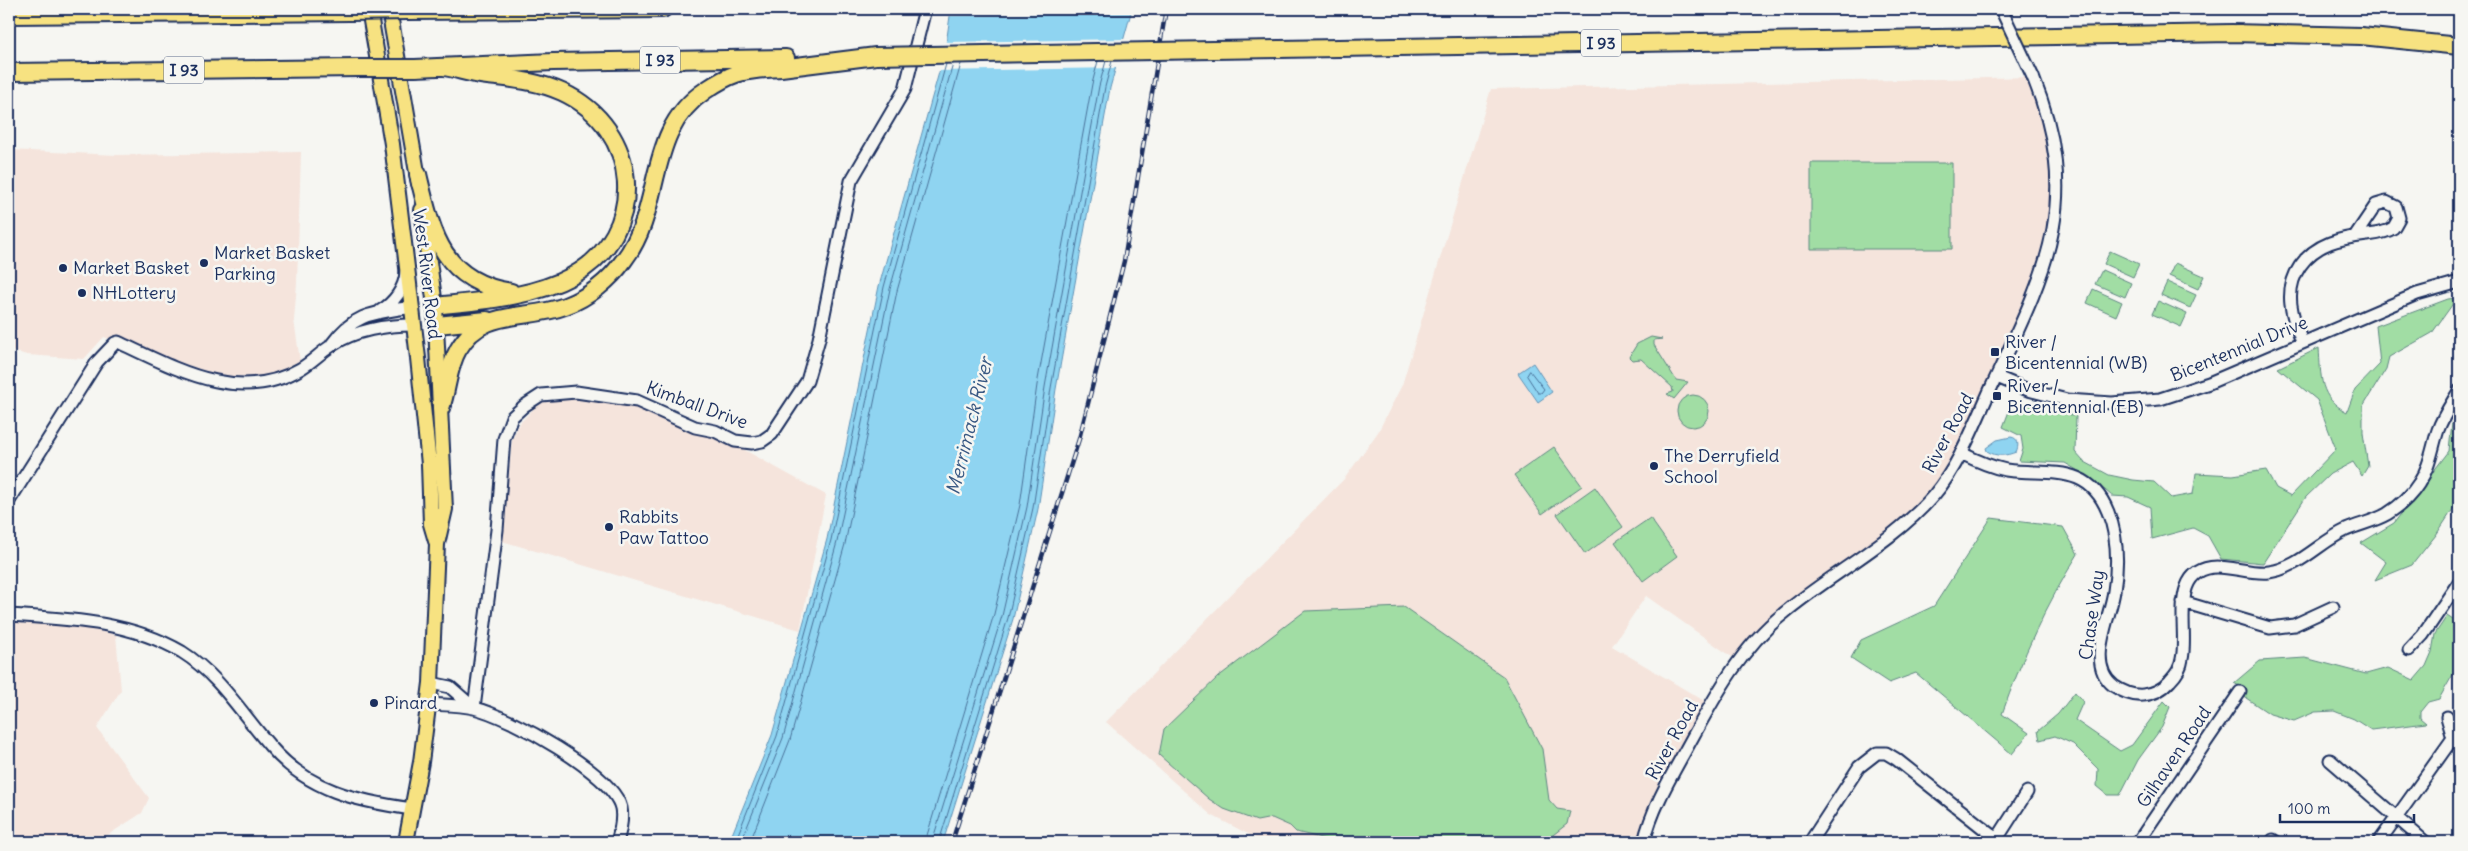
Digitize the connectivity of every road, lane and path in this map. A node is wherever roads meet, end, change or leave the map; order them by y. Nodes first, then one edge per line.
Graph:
1 (369, 9) edge
2 (389, 9) edge
3 (663, 9) edge
4 (925, 9) edge
5 (2001, 9) edge
6 (410, 10) edge
7 (9, 15) edge
8 (2459, 46) edge
9 (876, 56) junction
10 (444, 66) junction
11 (9, 72) edge
12 (418, 174) junction
13 (2355, 236) dead end
14 (406, 265) junction
15 (2459, 282) edge
16 (521, 293) junction
17 (435, 306) junction
18 (412, 307) junction
19 (375, 313) junction
20 (492, 319) junction
21 (414, 325) junction
22 (437, 325) junction
23 (2302, 342) junction
24 (331, 345) junction
25 (1996, 377) junction
26 (2459, 391) edge
27 (442, 408) junction
28 (1961, 453) junction
29 (9, 501) edge
30 (437, 544) junction
31 (2459, 582) edge
32 (2183, 602) junction
33 (2333, 607) dead end
34 (9, 615) edge
35 (2409, 650) dead end
36 (431, 683) junction
37 (2240, 692) dead end
38 (429, 704) junction
39 (474, 708) junction
40 (2447, 717) dead end
41 (2456, 740) edge
42 (2330, 760) dead end
43 (2028, 792) dead end
44 (412, 810) junction
45 (2397, 817) junction
46 (1996, 841) edge
47 (406, 842) edge
48 (617, 842) edge
49 (1644, 842) edge
50 (1810, 842) edge
51 (2138, 842) edge
52 (2379, 842) edge
53 (2425, 842) edge

1 - 14 main road, West River Road
2 - 12 main road, West River Road
3 - 6 highway
4 - 39 street, Kimball Drive
5 - 25 street, River Road, bridge
6 - 7 highway, bridge
8 - 9 highway, I 93, bridge
9 - 10 highway, I 93
9 - 20 highway
10 - 11 highway, I 93, bridge
10 - 16 highway
12 - 16 highway
12 - 17 main road, West River Road
13 - 23 street
14 - 18 main road, West River Road
14 - 19 street
15 - 23 street, Bicentennial Drive
16 - 17 highway
17 - 18 main road
17 - 22 main road, West River Road
18 - 19 street
18 - 21 main road, West River Road
19 - 24 street
20 - 22 highway
20 - 27 highway
21 - 22 main road
21 - 24 street
21 - 30 main road, West River Road
22 - 27 main road, West River Road
23 - 25 street, Bicentennial Drive
24 - 29 street
25 - 28 street, River Road
26 - 32 street, Chase Way
27 - 30 main road, West River Road
28 - 32 street, Chase Way
28 - 49 street, River Road
30 - 36 main road, West River Road
31 - 35 street
32 - 33 street
34 - 44 street
36 - 38 main road, West River Road
36 - 39 street
37 - 51 street, Gilhaven Road
38 - 39 street
38 - 44 main road, West River Road
39 - 48 street
40 - 41 street
41 - 45 street
42 - 45 street
43 - 46 street
44 - 47 main road, West River Road
45 - 52 street
45 - 53 street
46 - 50 street

